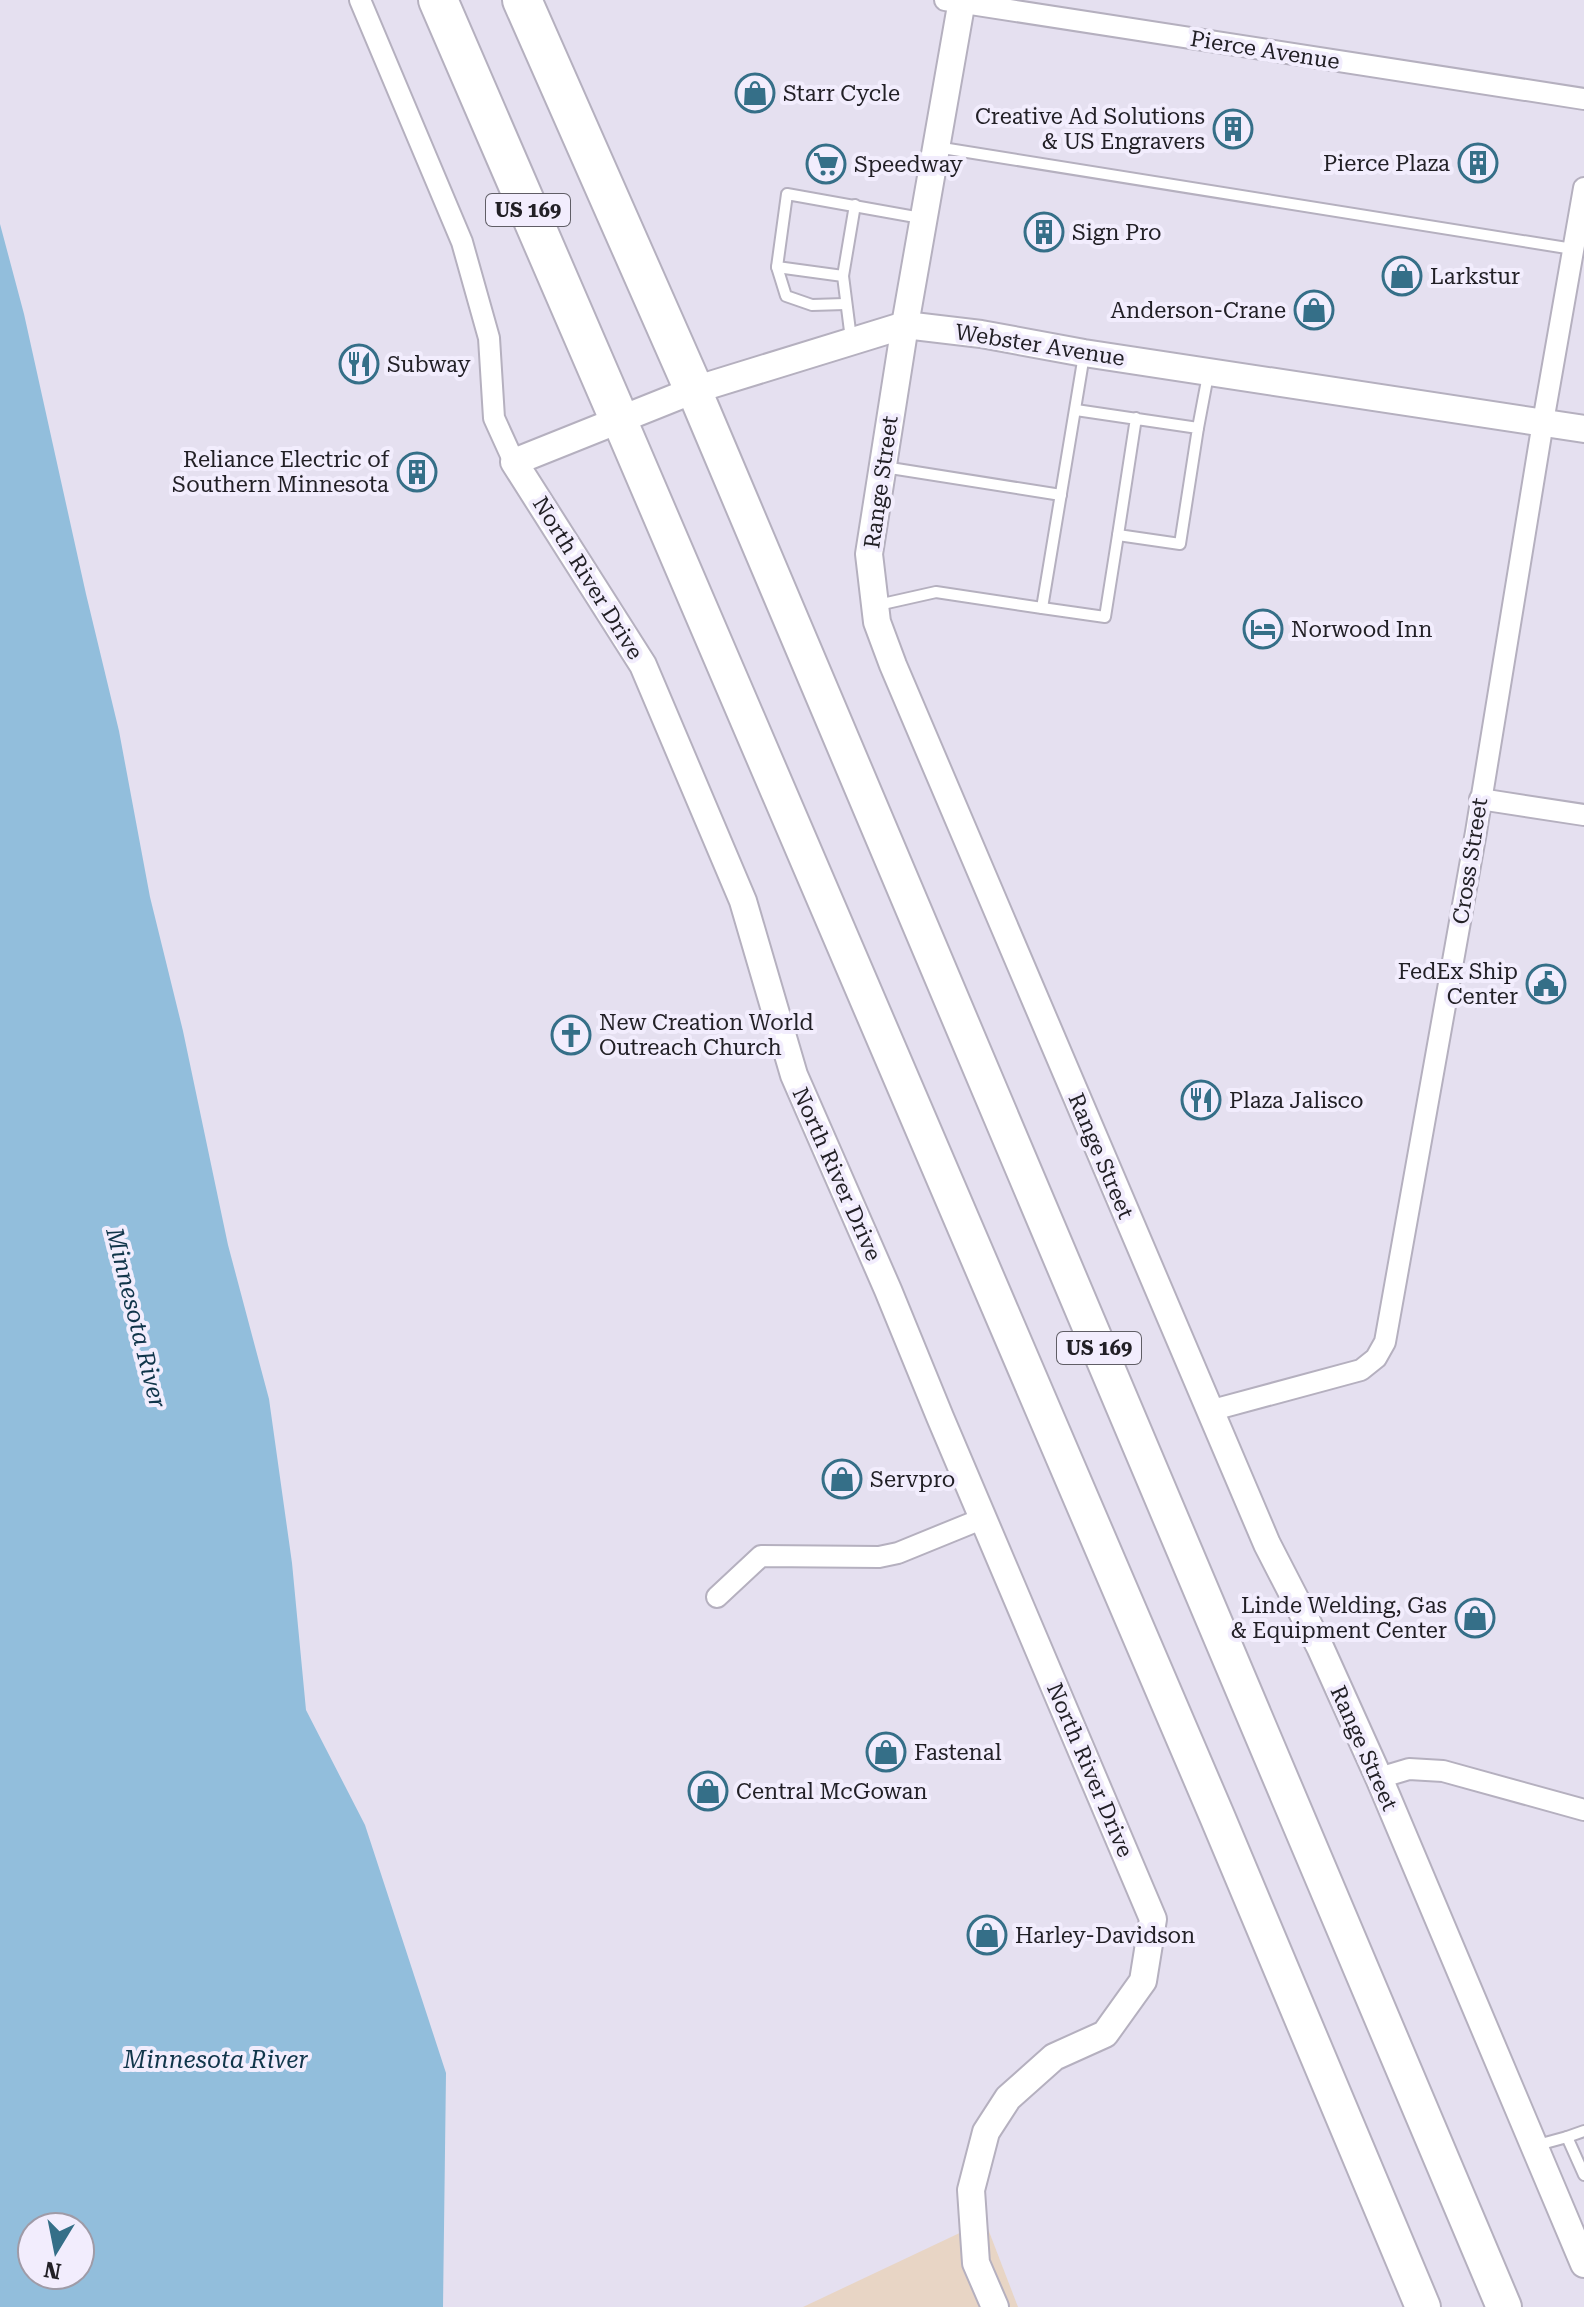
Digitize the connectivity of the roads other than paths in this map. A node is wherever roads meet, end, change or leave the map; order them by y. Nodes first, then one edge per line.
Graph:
1 (360, 0) edge
2 (438, 0) edge
3 (522, 0) edge
4 (956, 1) edge
5 (1584, 99) edge
6 (936, 147) junction
7 (1584, 188) edge
8 (855, 205) junction
9 (923, 219) junction
10 (1573, 249) junction
11 (777, 267) junction
12 (843, 276) junction
13 (845, 304) junction
14 (905, 325) junction
15 (851, 342) junction
16 (1084, 353) junction
17 (1209, 371) junction
18 (694, 390) junction
19 (1076, 410) junction
20 (1136, 418) junction
21 (619, 419) junction
22 (1543, 422) junction
23 (1198, 428) junction
24 (1584, 429) edge
25 (514, 462) junction
26 (884, 467) junction
27 (1061, 495) junction
28 (1118, 535) junction
29 (875, 605) junction
30 (1042, 608) junction
31 (1480, 799) junction
32 (1584, 815) edge
33 (1209, 1411) junction
34 (984, 1518) junction
35 (717, 1597) dead end
36 (1379, 1778) junction
37 (1584, 1810) edge
38 (1584, 2131) edge
39 (1567, 2137) junction
40 (1534, 2146) junction
41 (1584, 2175) edge
42 (1584, 2264) edge
43 (995, 2307) edge
44 (1423, 2307) edge
45 (1504, 2307) edge

1 - 25 street, North River Drive
2 - 21 highway, US 169
3 - 18 highway, US 169
4 - 5 street, Pierce Avenue
4 - 6 street, Range Street
6 - 9 street, Range Street
6 - 10 lane
7 - 10 street, Cross Street
8 - 9 lane
8 - 11 lane
8 - 12 lane
9 - 14 street, Range Street
10 - 22 street, Cross Street
11 - 12 lane
11 - 13 lane
12 - 13 lane
13 - 15 lane
14 - 15 street, Webster Avenue
14 - 16 street, Webster Avenue
14 - 26 street, Range Street
15 - 18 street, Webster Avenue
16 - 17 street, Webster Avenue
16 - 19 lane
17 - 22 street, Webster Avenue
17 - 23 lane
18 - 21 street, Webster Avenue
18 - 45 highway, US 169
19 - 20 lane
19 - 27 lane
20 - 23 lane
20 - 28 lane
21 - 25 street, Webster Avenue
21 - 44 highway, US 169
22 - 24 street, Webster Avenue
22 - 31 street, Cross Street
23 - 28 lane
25 - 34 street, North River Drive
26 - 27 lane
26 - 29 street, Range Street
27 - 30 lane
28 - 30 lane
29 - 30 lane
29 - 33 street, Range Street
31 - 32 street
31 - 33 street, Cross Street
33 - 36 street, Range Street
34 - 35 street
34 - 43 street, North River Drive
36 - 37 street
36 - 40 street, Range Street
38 - 39 lane
39 - 40 lane
39 - 41 lane
40 - 42 street, Range Street

